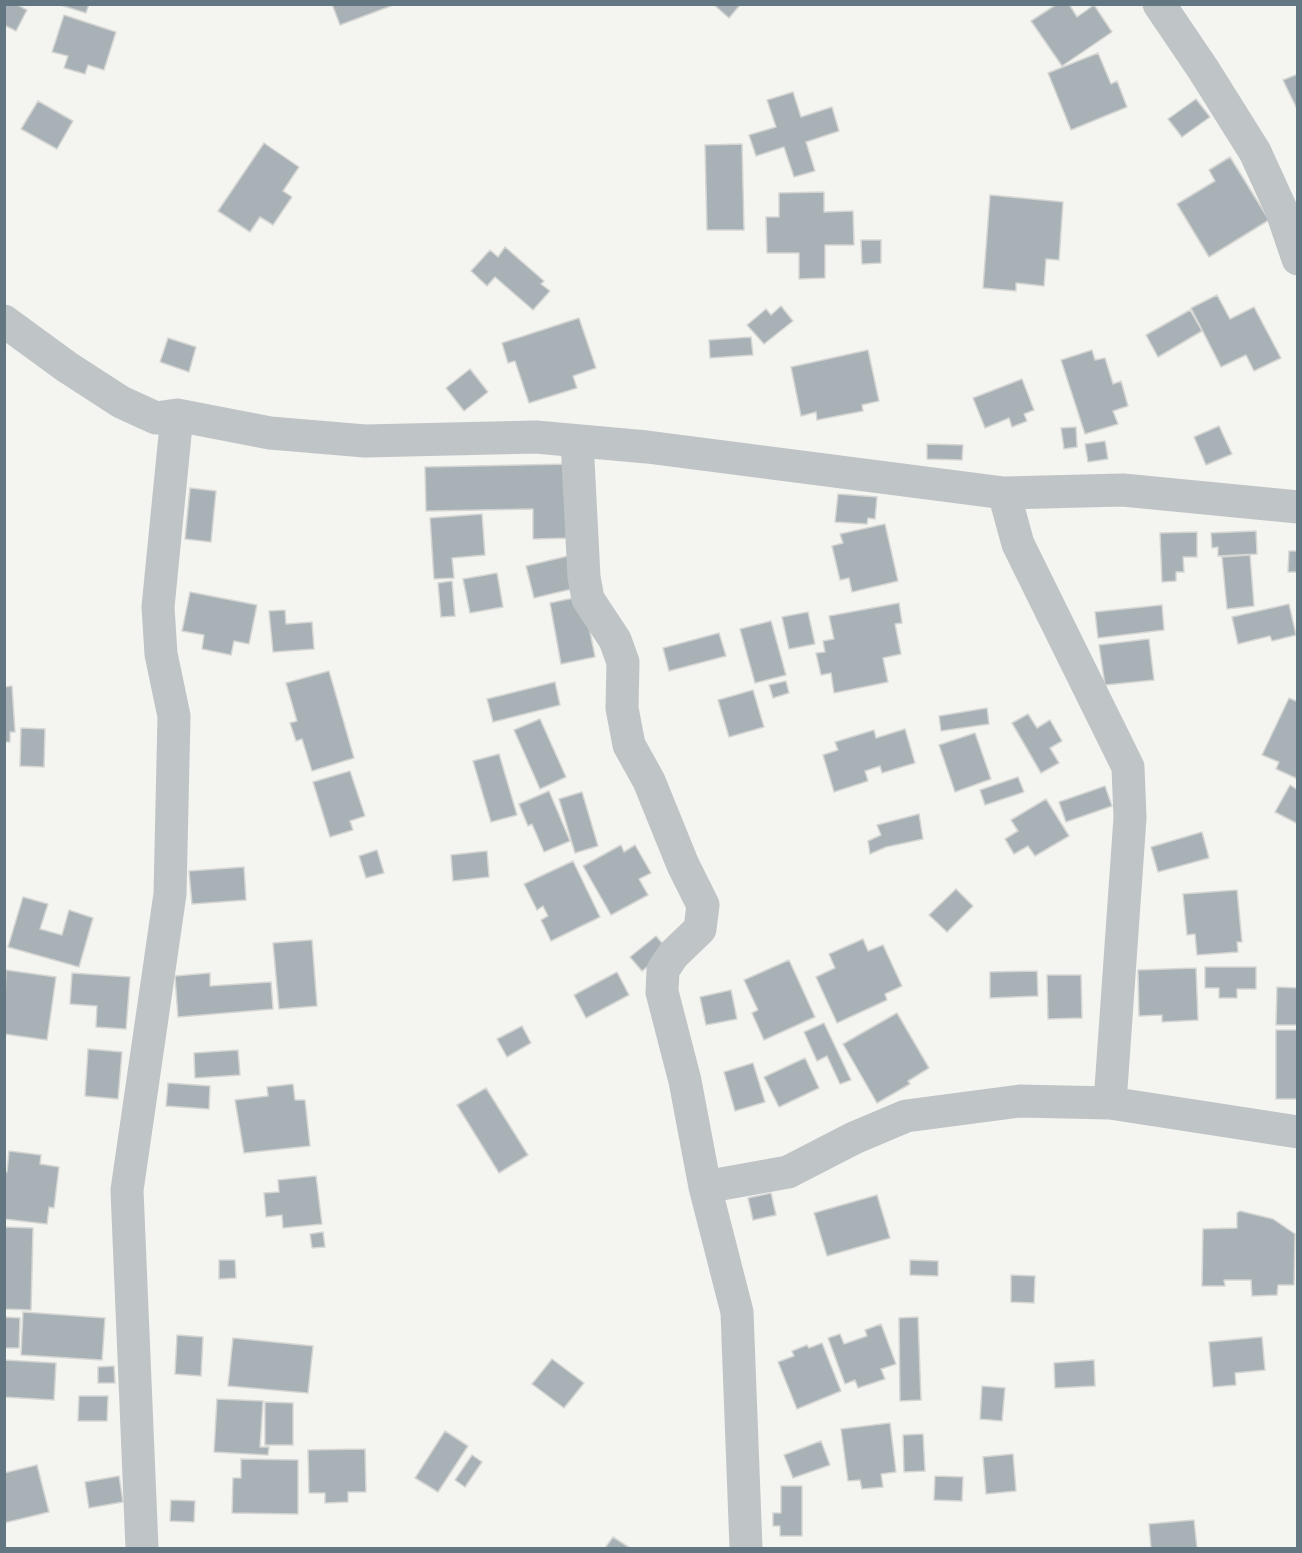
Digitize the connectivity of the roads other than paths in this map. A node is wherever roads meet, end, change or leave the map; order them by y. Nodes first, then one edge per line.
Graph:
1 (1159, 4) edge
2 (1298, 259) edge
3 (4, 321) edge
4 (177, 415) junction
5 (577, 441) junction
6 (1004, 493) junction
7 (1298, 507) edge
8 (1110, 1103) junction
9 (1298, 1132) edge
10 (705, 1187) junction
11 (142, 1548) edge
12 (746, 1548) edge

1 - 2 street
3 - 4 street
4 - 5 street
4 - 11 street
5 - 6 street
5 - 10 street
6 - 7 street
6 - 8 street
8 - 9 street
8 - 10 street
10 - 12 street

